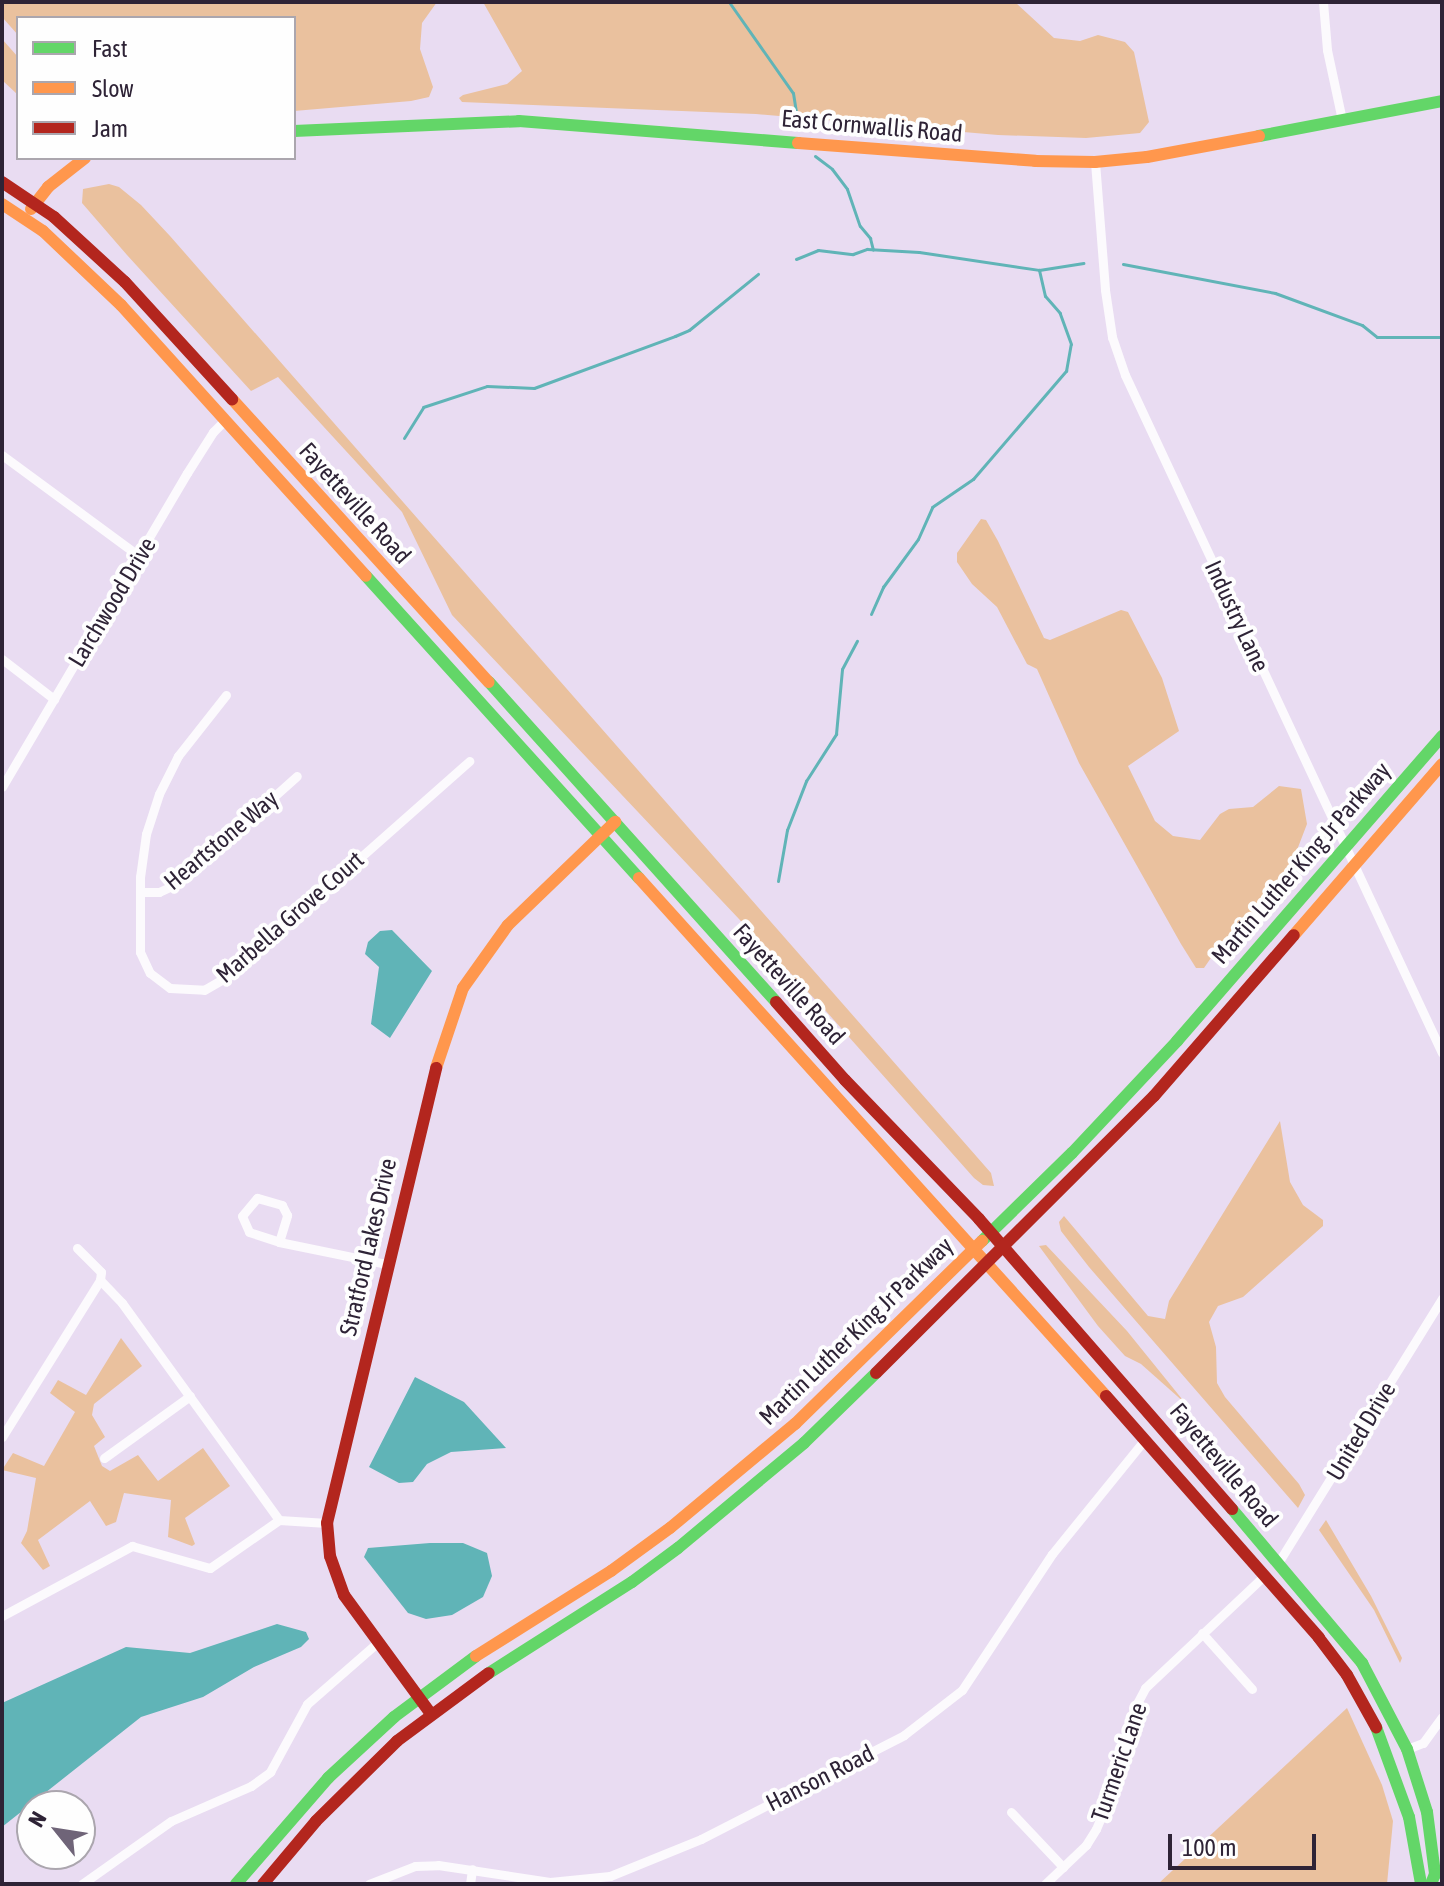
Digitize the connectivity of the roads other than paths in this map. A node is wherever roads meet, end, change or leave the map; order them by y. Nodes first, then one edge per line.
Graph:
1 (1323, 2) edge
2 (1442, 101) edge
3 (1342, 120) junction
4 (296, 131) edge
5 (82, 160) edge
6 (1095, 162) junction
7 (2, 182) edge
8 (35, 203) junction
9 (2, 204) edge
10 (24, 217) junction
11 (226, 419) junction
12 (2, 455) edge
13 (139, 556) junction
14 (2, 659) edge
15 (226, 695) dead end
16 (54, 699) junction
17 (1442, 736) edge
18 (469, 761) dead end
19 (1442, 764) edge
20 (297, 776) dead end
21 (2, 787) edge
22 (615, 822) junction
23 (600, 836) junction
24 (1345, 845) junction
25 (1355, 865) junction
26 (140, 892) junction
27 (1442, 1053) edge
28 (990, 1232) junction
29 (279, 1242) junction
30 (1003, 1247) junction
31 (77, 1248) dead end
32 (973, 1248) junction
33 (987, 1263) junction
34 (386, 1264) junction
35 (100, 1280) junction
36 (1442, 1298) edge
37 (190, 1396) junction
38 (2, 1437) edge
39 (1145, 1439) junction
40 (104, 1458) dead end
41 (279, 1520) junction
42 (327, 1523) junction
43 (1278, 1563) junction
44 (1264, 1576) junction
45 (2, 1616) edge
46 (1202, 1633) junction
47 (377, 1643) junction
48 (1252, 1689) dead end
49 (419, 1697) junction
50 (431, 1714) junction
51 (1442, 1717) edge
52 (1407, 1749) junction
53 (1442, 1808) edge
54 (1011, 1812) dead end
55 (1427, 1812) junction
56 (1063, 1867) junction
57 (472, 1869) junction
58 (82, 1884) edge
59 (236, 1884) edge
60 (263, 1884) edge
61 (369, 1884) edge
62 (470, 1884) edge
63 (1045, 1884) edge
64 (1421, 1884) edge
65 (1431, 1884) edge

1 - 3 street
2 - 3 main road, East Cornwallis Road
3 - 6 main road, East Cornwallis Road
4 - 6 main road, East Cornwallis Road
5 - 8 main road
6 - 24 street, Industry Lane
7 - 8 main road, Fayetteville Road
8 - 10 main road
8 - 22 main road, Fayetteville Road
9 - 10 main road, Fayetteville Road
10 - 11 main road, Fayetteville Road
11 - 13 street, Larchwood Drive
11 - 23 main road, Fayetteville Road
12 - 13 street
13 - 16 street, Larchwood Drive
14 - 16 street
15 - 26 street, Marbella Grove Court
16 - 21 street, Larchwood Drive
17 - 24 main road, Martin Luther King Jr Parkway
18 - 26 street, Marbella Grove Court
19 - 25 main road, Martin Luther King Jr Parkway
20 - 26 street, Heartstone Way
22 - 23 main road, Stratford Lakes Drive
22 - 28 main road, Fayetteville Road
23 - 32 main road, Fayetteville Road
23 - 34 main road, Stratford Lakes Drive
24 - 25 street, Industry Lane
24 - 28 main road, Martin Luther King Jr Parkway
25 - 27 street, Industry Lane
25 - 30 main road, Martin Luther King Jr Parkway
28 - 30 main road, Fayetteville Road
28 - 32 main road, Martin Luther King Jr Parkway
29 - 29 street
29 - 34 street
30 - 33 main road, Martin Luther King Jr Parkway
30 - 43 main road, Fayetteville Road
31 - 35 street
32 - 33 main road, Fayetteville Road
32 - 49 main road, Martin Luther King Jr Parkway
33 - 39 main road, Fayetteville Road
33 - 50 main road, Martin Luther King Jr Parkway
34 - 42 main road, Stratford Lakes Drive
35 - 37 street
35 - 38 street
36 - 43 street, United Drive
37 - 40 street
37 - 41 street
39 - 44 main road, Fayetteville Road
39 - 57 street, Hanson Road
41 - 42 street
41 - 45 street
42 - 47 main road, Stratford Lakes Drive
43 - 52 main road, Fayetteville Road
44 - 46 street, Turmeric Lane
44 - 64 main road, Fayetteville Road
46 - 48 street
46 - 56 street, Turmeric Lane
47 - 49 main road, Stratford Lakes Drive
47 - 58 street
49 - 50 main road, Stratford Lakes Drive
49 - 59 main road, Martin Luther King Jr Parkway
50 - 60 main road, Martin Luther King Jr Parkway
51 - 52 street
52 - 55 main road, Fayetteville Road
53 - 55 main road
54 - 56 street
55 - 65 main road, Fayetteville Road
56 - 63 street, Turmeric Lane
57 - 61 street, Hanson Road
57 - 62 street

